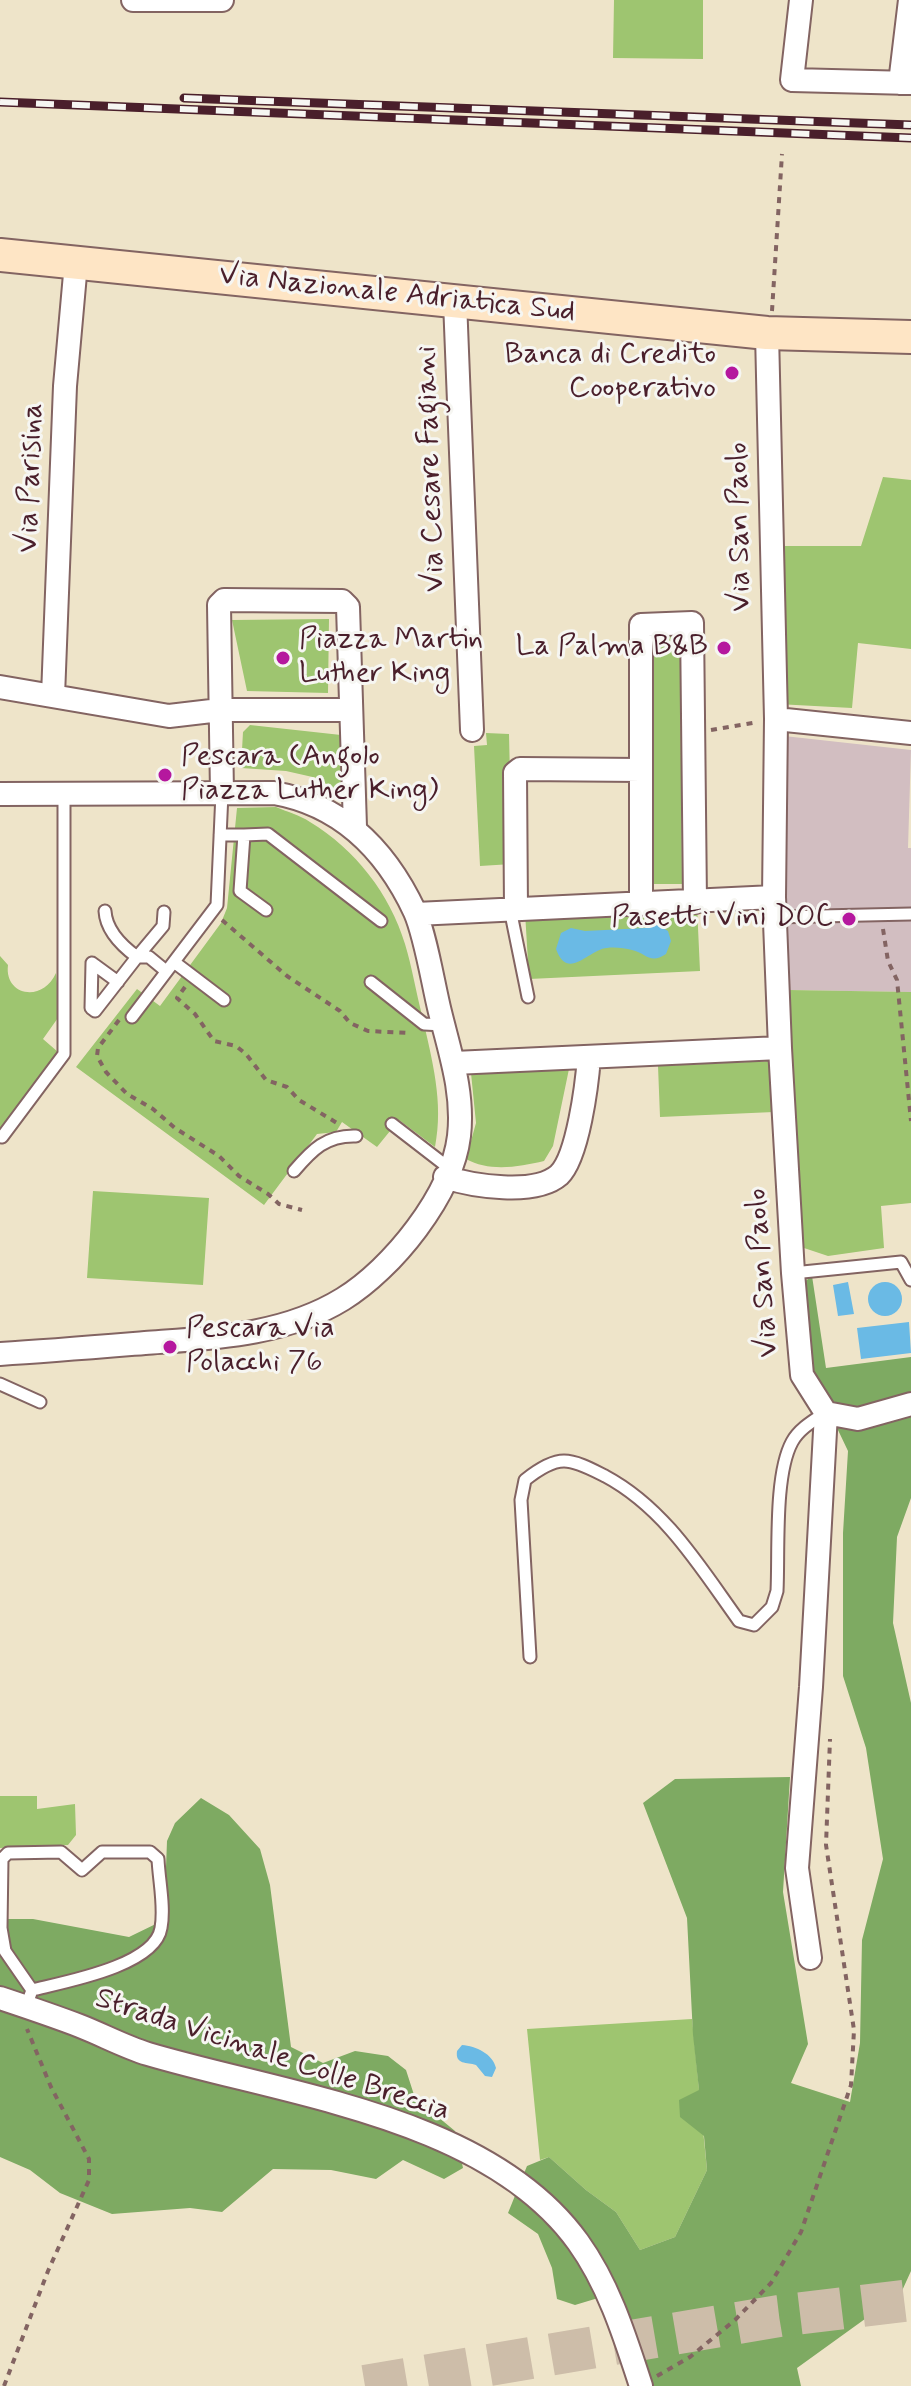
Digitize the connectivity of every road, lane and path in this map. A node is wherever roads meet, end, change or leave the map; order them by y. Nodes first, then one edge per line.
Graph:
1 (133, 0) edge
2 (222, 0) edge
3 (801, 0) edge
4 (910, 0) edge
5 (905, 83) edge
6 (782, 154) dead end
7 (0, 255) edge
8 (76, 263) junction
9 (455, 301) junction
10 (780, 334) junction
11 (911, 337) edge
12 (0, 687) edge
13 (53, 696) junction
14 (220, 710) junction
15 (351, 710) junction
16 (776, 719) junction
17 (472, 730) dead end
18 (693, 733) junction
19 (911, 733) edge
20 (641, 770) junction
21 (222, 793) junction
22 (0, 794) edge
23 (64, 794) junction
24 (355, 827) junction
25 (220, 835) junction
26 (244, 835) junction
27 (695, 902) junction
28 (641, 904) junction
29 (775, 907) junction
30 (513, 909) junction
31 (266, 910) dead end
32 (105, 911) dead end
33 (212, 911) junction
34 (164, 912) dead end
35 (416, 914) junction
36 (911, 914) edge
37 (883, 915) junction
38 (381, 921) dead end
39 (137, 957) junction
40 (170, 966) junction
41 (193, 976) junction
42 (118, 982) dead end
43 (371, 982) dead end
44 (528, 997) dead end
45 (224, 1000) dead end
46 (127, 1016) joint
47 (436, 1024) junction
48 (780, 1048) junction
49 (589, 1057) junction
50 (454, 1063) junction
51 (911, 1121) edge
52 (392, 1124) dead end
53 (356, 1136) dead end
54 (2, 1137) dead end
55 (341, 1137) junction
56 (294, 1171) dead end
57 (447, 1172) junction
58 (302, 1210) dead end
59 (793, 1273) junction
60 (911, 1280) edge
61 (0, 1354) edge
62 (0, 1384) edge
63 (40, 1402) dead end
64 (911, 1404) edge
65 (826, 1413) junction
66 (530, 1657) dead end
67 (810, 1958) dead end
68 (0, 1998) edge
69 (29, 1998) junction
70 (4, 2386) edge
71 (641, 2386) edge

1 - 2 street
3 - 5 street
4 - 5 street
6 - 10 path
7 - 8 main road, Via Nazionale Adriatica Sud
8 - 9 main road, Via Nazionale Adriatica Sud
8 - 13 street, Via Parisina
9 - 10 main road, Via Nazionale Adriatica Sud
9 - 17 street, Via Cesare Fagiani
10 - 11 main road, Via Nazionale Adriatica Sud
10 - 16 street, Via San Paolo
12 - 13 street
13 - 14 street
14 - 15 street
14 - 15 street
14 - 21 street
15 - 24 street
16 - 18 path
16 - 19 street
16 - 29 street, Via San Paolo
18 - 20 street
18 - 27 street
20 - 28 street
20 - 30 street
21 - 23 street
21 - 24 street
21 - 25 lane
22 - 23 street
23 - 54 lane
24 - 35 street
25 - 26 lane
25 - 33 lane
26 - 31 lane
26 - 38 lane
27 - 28 street
27 - 29 street
28 - 30 street
29 - 37 lane
29 - 48 street, Via San Paolo
30 - 35 street
30 - 44 lane
32 - 39 lane
33 - 40 lane
33 - 47 path
34 - 39 lane
35 - 47 street
36 - 37 lane
37 - 51 path
39 - 40 lane
39 - 42 lane
40 - 41 lane
40 - 46 lane
41 - 45 lane
41 - 55 path
43 - 47 lane
46 - 58 path
47 - 50 street
48 - 49 street
48 - 59 street, Via San Paolo
49 - 50 street
49 - 57 street
50 - 57 street
52 - 57 lane
53 - 55 lane
55 - 56 lane
57 - 61 street
59 - 60 lane
59 - 65 street, Via San Paolo
62 - 63 lane
64 - 65 street
65 - 66 lane
65 - 67 street
68 - 69 street, Strada Vicinale Colle Breccia
69 - 69 lane
69 - 70 path
69 - 71 street, Strada Vicinale Colle Breccia

